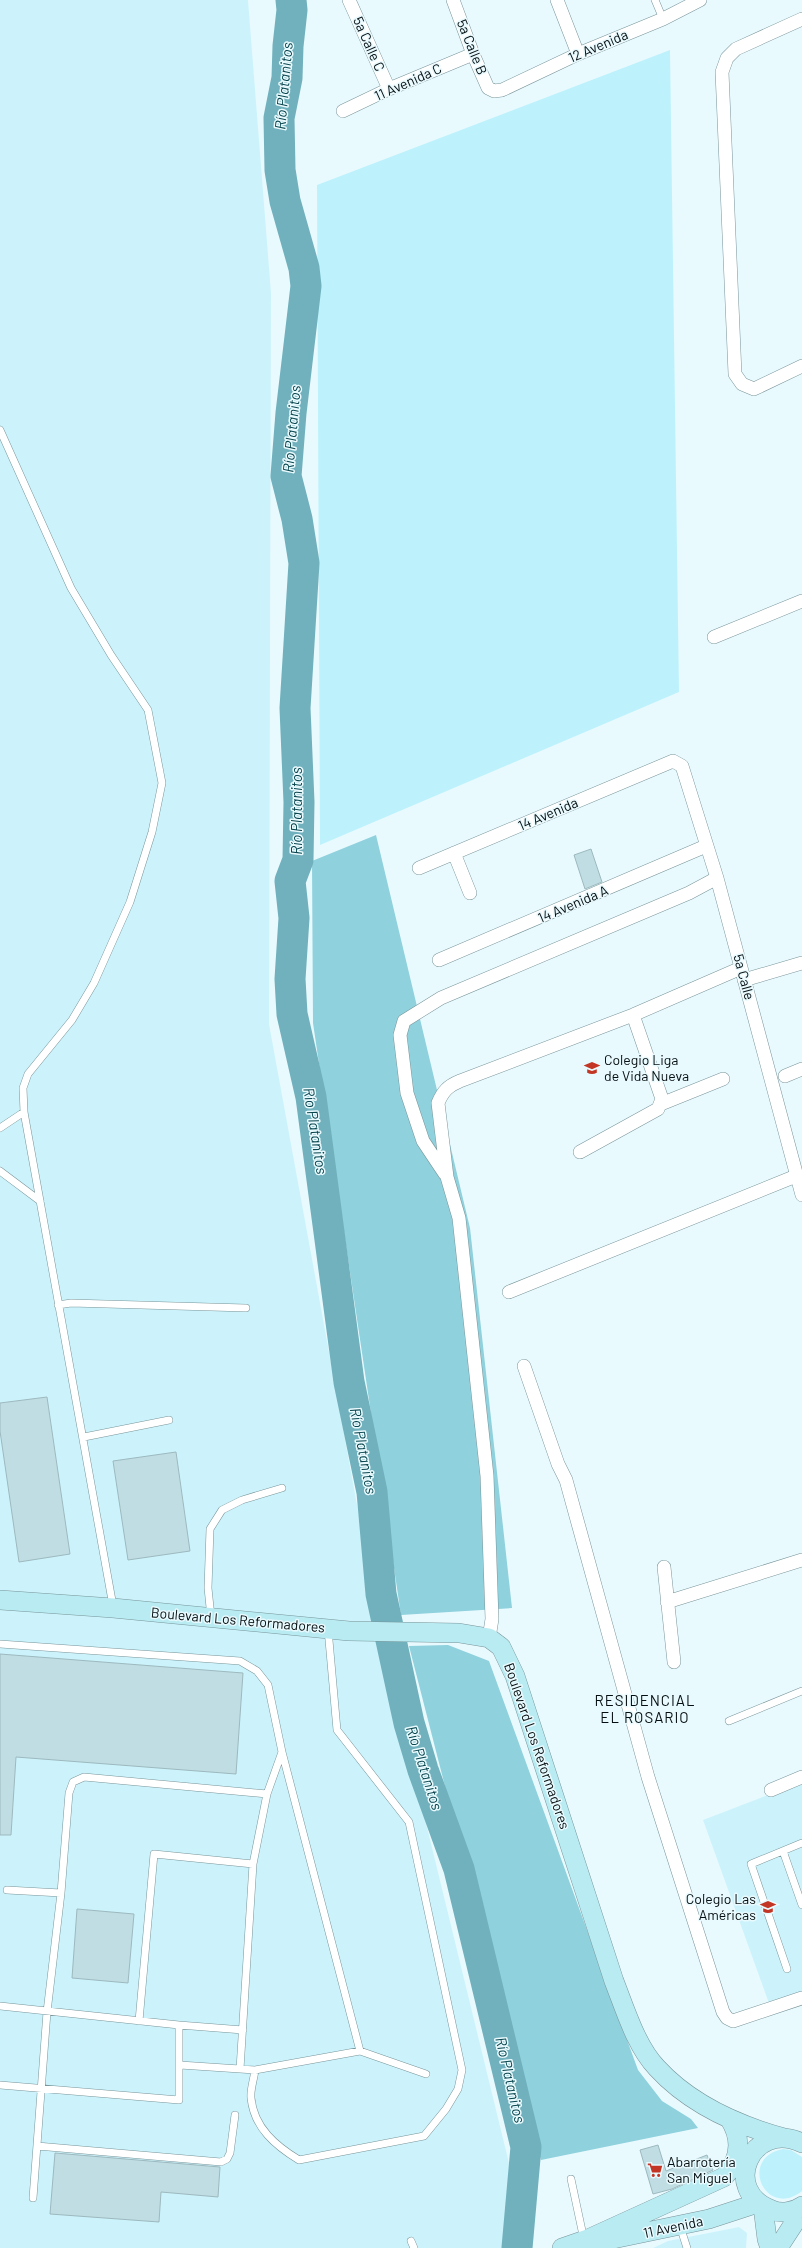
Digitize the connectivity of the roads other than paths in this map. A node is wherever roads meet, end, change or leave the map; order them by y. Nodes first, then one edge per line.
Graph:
1 (349, 0) edge
2 (453, 0) edge
3 (557, 0) edge
4 (655, 0) edge
5 (700, 0) edge
6 (663, 19) junction
7 (802, 19) edge
8 (473, 54) junction
9 (578, 54) junction
10 (389, 89) junction
11 (494, 91) joint
12 (343, 111) dead end
13 (802, 366) edge
14 (0, 430) edge
15 (802, 601) edge
16 (714, 637) dead end
17 (678, 762) joint
18 (706, 846) junction
19 (454, 853) junction
20 (419, 868) dead end
21 (717, 878) junction
22 (470, 893) dead end
23 (439, 960) dead end
24 (802, 963) edge
25 (743, 974) junction
26 (633, 1015) junction
27 (802, 1069) edge
28 (785, 1076) dead end
29 (723, 1079) dead end
30 (661, 1104) junction
31 (24, 1112) junction
32 (0, 1128) edge
33 (580, 1152) dead end
34 (0, 1171) edge
35 (796, 1176) junction
36 (447, 1177) junction
37 (802, 1195) edge
38 (40, 1201) junction
39 (509, 1292) dead end
40 (58, 1305) junction
41 (246, 1308) dead end
42 (524, 1366) dead end
43 (169, 1420) dead end
44 (84, 1437) junction
45 (282, 1488) dead end
46 (802, 1560) edge
47 (664, 1567) dead end
48 (0, 1600) edge
49 (667, 1602) junction
50 (113, 1608) junction
51 (212, 1617) junction
52 (328, 1629) junction
53 (489, 1638) junction
54 (0, 1644) edge
55 (674, 1662) dead end
56 (802, 1691) edge
57 (729, 1721) dead end
58 (282, 1752) junction
59 (802, 1777) edge
60 (771, 1790) dead end
61 (267, 1794) junction
62 (802, 1843) edge
63 (783, 1851) junction
64 (253, 1864) junction
65 (7, 1890) dead end
66 (61, 1893) junction
67 (802, 1905) edge
68 (787, 1969) dead end
69 (802, 1998) edge
70 (0, 2006) edge
71 (47, 2012) junction
72 (139, 2021) junction
73 (179, 2025) junction
74 (243, 2030) junction
75 (360, 2051) junction
76 (180, 2065) junction
77 (240, 2069) junction
78 (255, 2070) junction
79 (426, 2074) dead end
80 (0, 2085) edge
81 (42, 2088) junction
82 (235, 2115) dead end
83 (729, 2118) junction
84 (795, 2140) edge
85 (37, 2146) junction
86 (571, 2179) dead end
87 (33, 2198) dead end
88 (761, 2205) junction
89 (802, 2206) edge
90 (802, 2211) edge
91 (680, 2226) junction
92 (586, 2240) junction
93 (411, 2241) dead end
94 (609, 2244) edge
95 (770, 2246) edge
96 (414, 2248) edge
97 (562, 2248) edge
98 (687, 2248) edge

1 - 10 street, 5a Calle C
2 - 8 street, 5a Calle B
3 - 9 street
4 - 6 lane
5 - 6 street, 12 Avenida
6 - 9 street, 12 Avenida
7 - 13 street
8 - 10 street, 11 Avenida C
8 - 11 street, 5a Calle B
9 - 11 street, 12 Avenida
10 - 12 street, 11 Avenida C
14 - 31 lane
15 - 16 street
17 - 18 street, 5a Calle
17 - 19 street, 14 Avenida
18 - 21 street, 5a Calle
18 - 23 street, 14 Avenida A
19 - 20 street, 14 Avenida
19 - 22 street
21 - 25 street, 5a Calle
21 - 36 street
24 - 25 street
25 - 26 street
25 - 35 street, 5a Calle
26 - 30 street
26 - 36 street
27 - 28 street
29 - 30 street
30 - 33 street
31 - 32 lane
31 - 38 lane
34 - 38 lane
35 - 37 street, 5a Calle
35 - 39 street
36 - 53 street
38 - 40 lane
40 - 41 lane
40 - 44 lane
42 - 69 street
43 - 44 lane
44 - 50 lane
45 - 51 lane
46 - 49 street
47 - 49 street
48 - 50 main road, Boulevard Los Reformadores
49 - 55 street
50 - 51 main road, Boulevard Los Reformadores
51 - 52 main road, Boulevard Los Reformadores
52 - 53 main road, Boulevard Los Reformadores
52 - 78 lane
53 - 83 main road, Boulevard Los Reformadores
54 - 58 lane
56 - 57 lane
58 - 61 lane
58 - 75 lane
59 - 60 street
61 - 64 lane
61 - 66 lane
62 - 63 lane
63 - 67 lane
63 - 68 lane
64 - 72 lane
64 - 74 lane
65 - 66 lane
66 - 71 lane
70 - 71 lane
71 - 72 lane
71 - 81 lane
72 - 73 lane
73 - 74 lane
73 - 76 lane
74 - 77 lane
75 - 78 lane
75 - 79 lane
76 - 77 lane
76 - 81 lane
77 - 78 lane
80 - 81 lane
81 - 85 lane
82 - 85 lane
83 - 84 main road, Boulevard Los Reformadores
83 - 92 main road
84 - 88 main road
85 - 87 lane
86 - 92 lane
88 - 89 main road
88 - 91 main road, 11 Avenida
88 - 95 main road
90 - 95 main road
91 - 94 main road, 11 Avenida
91 - 98 lane
92 - 94 main road, 11 Avenida
92 - 97 main road, 11 Avenida
93 - 96 lane

